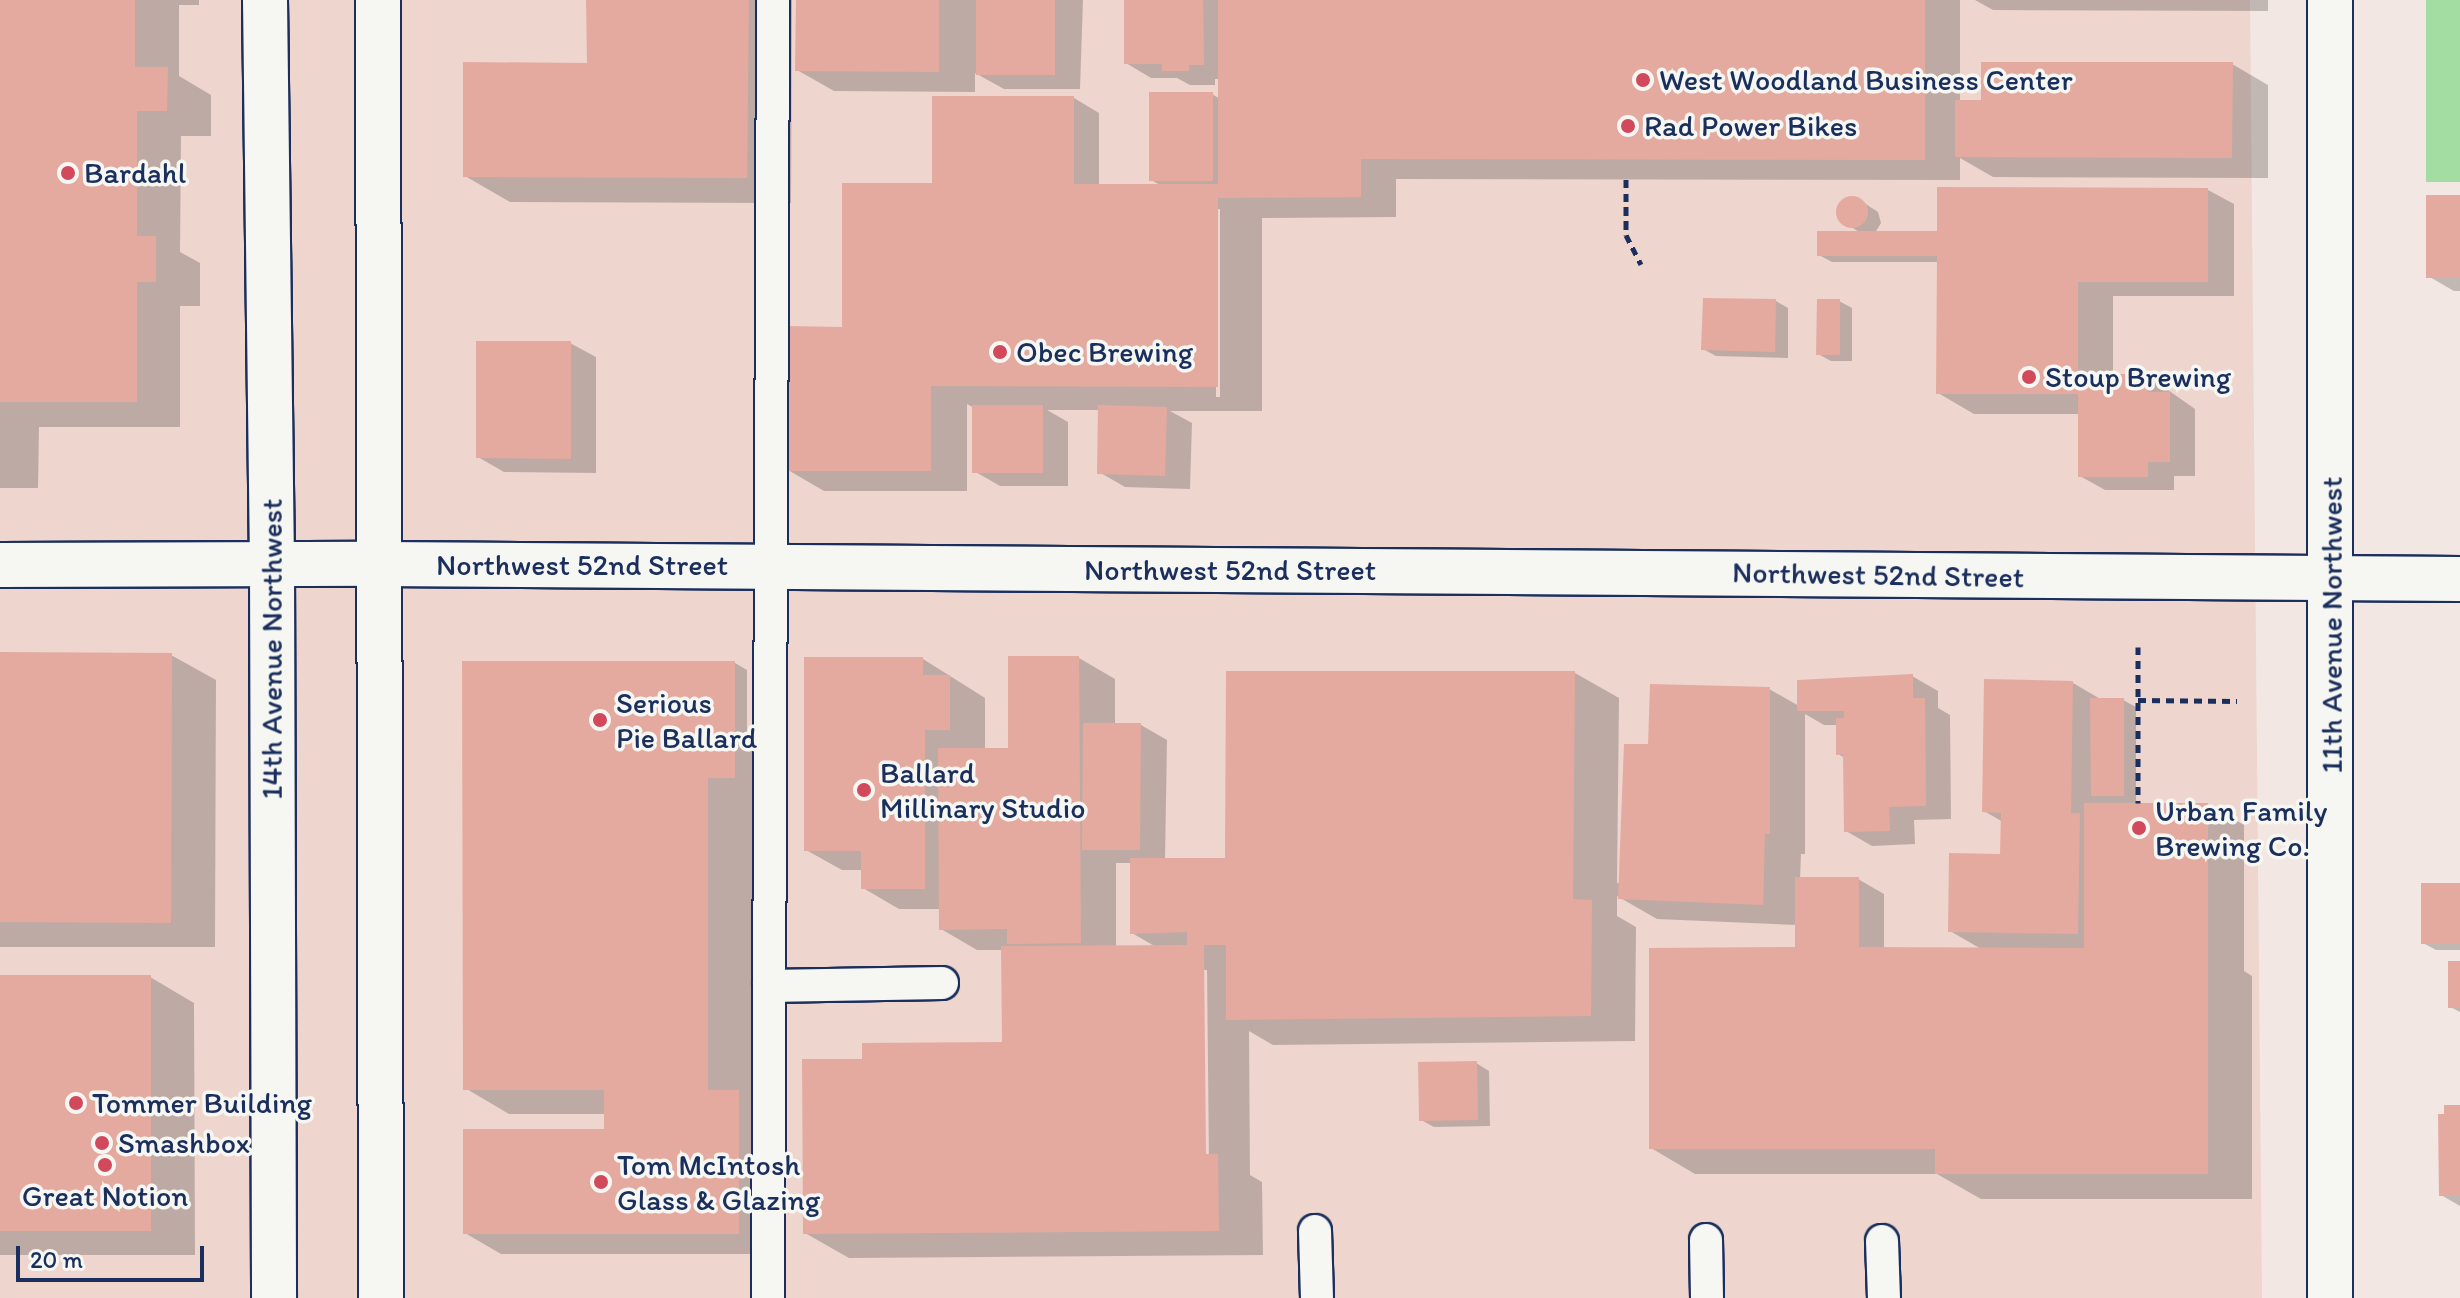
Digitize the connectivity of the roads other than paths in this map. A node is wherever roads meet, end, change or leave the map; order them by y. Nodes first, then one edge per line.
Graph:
1 (265, 0) edge
2 (378, 0) edge
3 (773, 0) edge
4 (2330, 0) edge
5 (380, 564) junction
6 (0, 565) edge
7 (272, 566) junction
8 (771, 567) junction
9 (2332, 578) junction
10 (2460, 579) edge
11 (942, 983) dead end
12 (769, 986) junction
13 (1315, 1231) dead end
14 (1706, 1240) dead end
15 (1882, 1241) dead end
16 (274, 1298) edge
17 (381, 1298) edge
18 (768, 1298) edge
19 (1317, 1298) edge
20 (1707, 1298) edge
21 (1884, 1298) edge
22 (2330, 1298) edge

1 - 7 street, 14th Avenue Northwest
2 - 5 street
3 - 8 lane
4 - 9 street, 11th Avenue Northwest
5 - 7 street, Northwest 52nd Street
5 - 8 street, Northwest 52nd Street
5 - 17 street
6 - 7 street, Northwest 52nd Street
7 - 16 street, 14th Avenue Northwest
8 - 9 street, Northwest 52nd Street
8 - 12 lane
9 - 10 street, Northwest 52nd Street
9 - 22 street, 11th Avenue Northwest
11 - 12 lane
12 - 18 lane
13 - 19 lane
14 - 20 lane
15 - 21 lane

